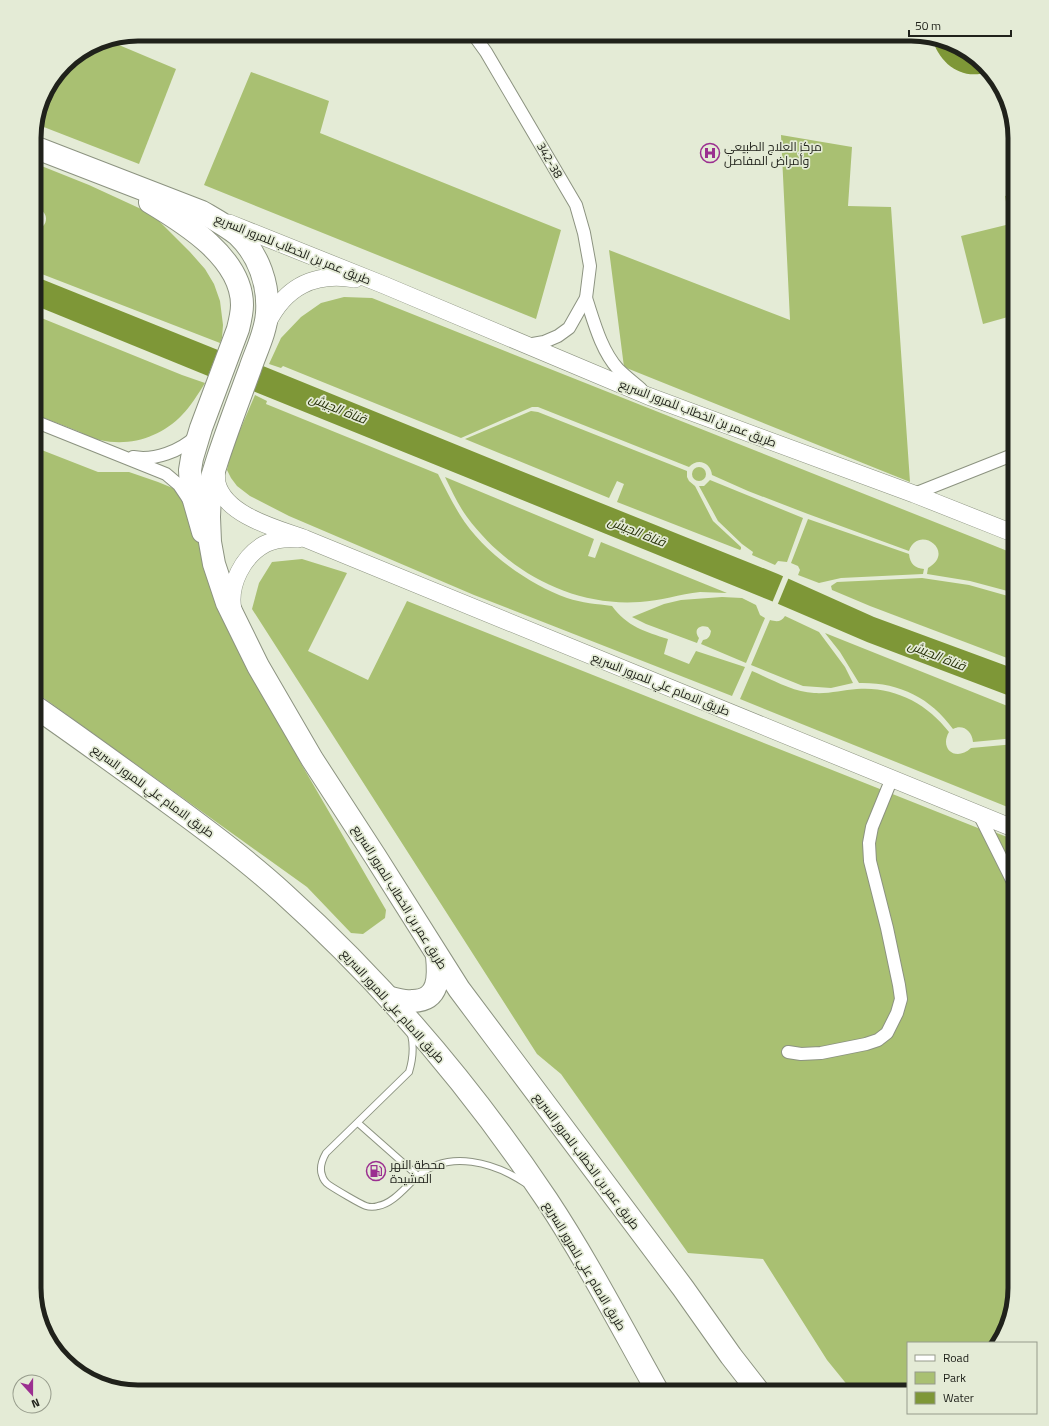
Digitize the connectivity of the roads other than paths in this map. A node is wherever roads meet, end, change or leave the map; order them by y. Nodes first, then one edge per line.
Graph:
1 (478, 41) edge
2 (41, 150) edge
3 (72, 162) junction
4 (202, 212) junction
5 (384, 285) junction
6 (586, 298) junction
7 (525, 345) junction
8 (257, 349) junction
9 (648, 396) junction
10 (41, 424) edge
11 (201, 428) junction
12 (122, 456) junction
13 (219, 456) junction
14 (1008, 457) edge
15 (914, 494) junction
16 (197, 516) junction
17 (1008, 531) edge
18 (306, 539) junction
19 (220, 583) junction
20 (236, 624) junction
21 (41, 711) edge
22 (892, 778) junction
23 (979, 814) junction
24 (1008, 826) edge
25 (1008, 872) edge
26 (437, 956) junction
27 (393, 1003) junction
28 (788, 1052) dead end
29 (358, 1123) junction
30 (418, 1176) junction
31 (548, 1202) junction
32 (654, 1385) edge
33 (754, 1385) edge

1 - 6 street, 342-38
2 - 3 highway, طريق عمر بن الخطاب للمرور السريع
3 - 4 highway, طريق عمر بن الخطاب للمرور السريع
3 - 11 highway
4 - 5 main road, طريق عمر بن الخطاب للمرور السريع
4 - 8 highway, طريق عمر بن الخطاب للمرور السريع
5 - 7 main road, طريق عمر بن الخطاب للمرور السريع
5 - 8 main road, طريق عمر بن الخطاب للمرور السريع
6 - 7 street
6 - 9 street
7 - 9 main road, طريق عمر بن الخطاب للمرور السريع
8 - 13 highway, طريق عمر بن الخطاب للمرور السريع
9 - 15 main road, طريق عمر بن الخطاب للمرور السريع
10 - 12 street
11 - 12 street
11 - 16 highway
12 - 16 street
13 - 18 main road, طريق الامام علي للمرور السريع
13 - 19 highway, طريق عمر بن الخطاب للمرور السريع
14 - 15 street
15 - 17 main road, طريق عمر بن الخطاب للمرور السريع
16 - 19 highway
18 - 20 main road, طريق الامام علي للمرور السريع
18 - 22 main road, طريق الامام علي للمرور السريع
19 - 20 highway, طريق عمر بن الخطاب للمرور السريع
20 - 26 highway, طريق عمر بن الخطاب للمرور السريع
21 - 27 highway, طريق الامام علي للمرور السريع
22 - 23 main road, طريق الامام علي للمرور السريع
22 - 28 street
23 - 24 main road, طريق الامام علي للمرور السريع
23 - 25 street
26 - 27 highway
26 - 33 highway, طريق عمر بن الخطاب للمرور السريع
27 - 29 lane
27 - 31 highway, طريق الامام علي للمرور السريع
29 - 30 lane
29 - 30 lane
30 - 31 lane
31 - 32 highway, طريق الامام علي للمرور السريع

